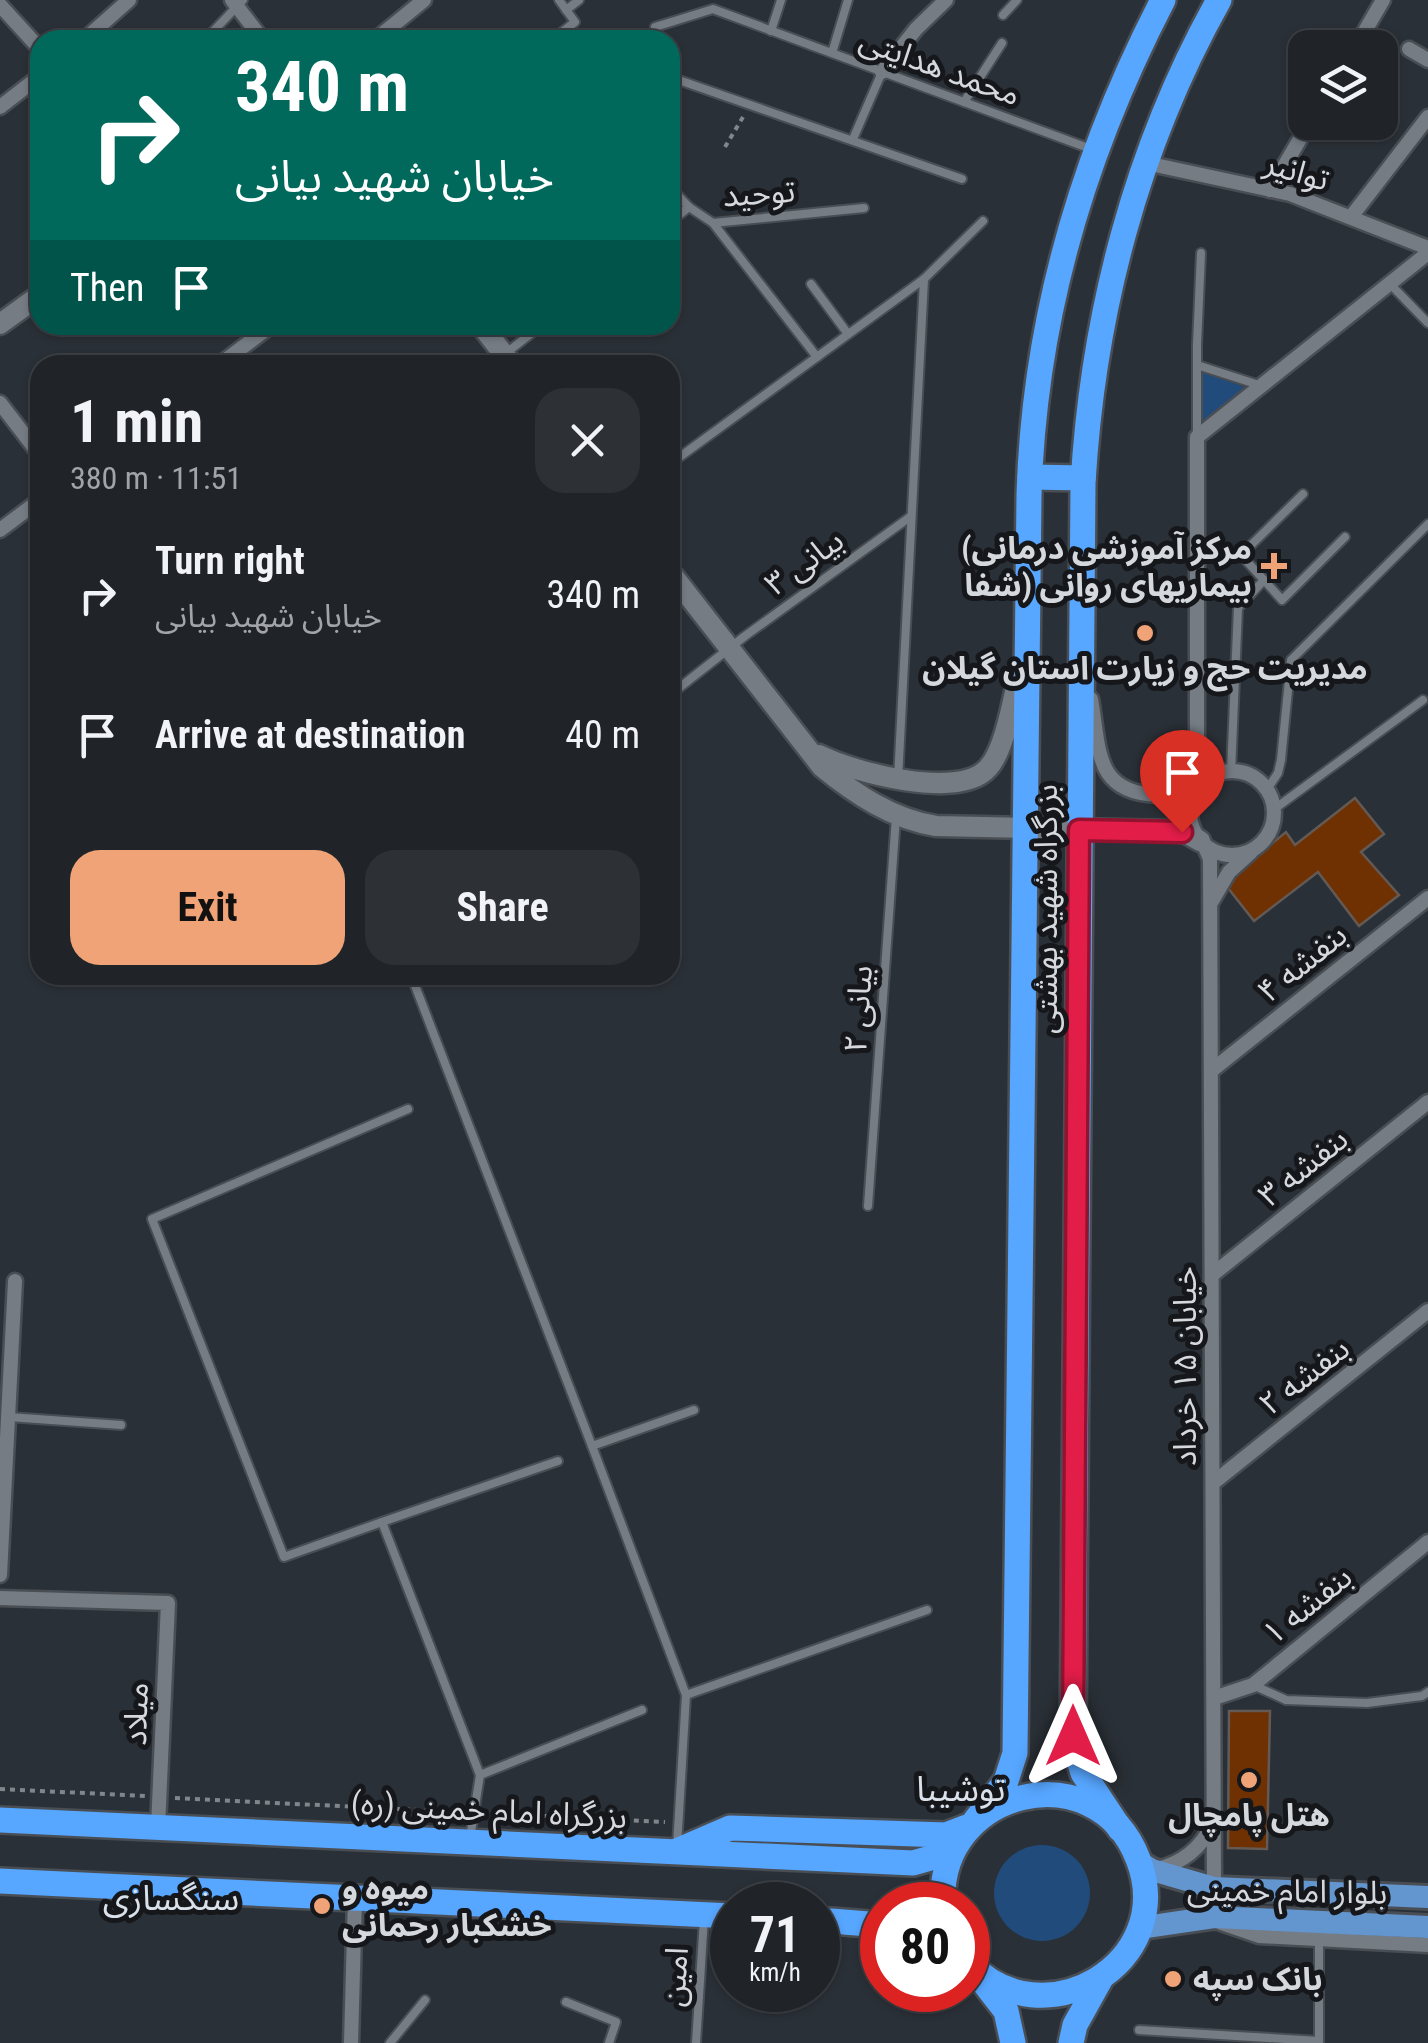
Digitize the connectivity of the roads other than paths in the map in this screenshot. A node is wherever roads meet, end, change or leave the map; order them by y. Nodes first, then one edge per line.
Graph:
1 (129, 0) edge
2 (424, 0) edge
3 (559, 0) edge
4 (579, 0) edge
5 (780, 0) edge
6 (848, 0) edge
7 (946, 0) edge
8 (1017, 0) edge
9 (1219, 0) edge
10 (1383, 0) edge
11 (238, 2) edge
12 (1156, 4) edge
13 (0, 6) edge
14 (566, 10) junction
15 (1003, 14) dead end
16 (655, 28) dead end
17 (95, 30) edge
18 (214, 30) edge
19 (256, 30) edge
20 (387, 30) edge
21 (565, 30) edge
22 (1366, 30) edge
23 (772, 31) junction
24 (30, 38) edge
25 (1002, 43) dead end
26 (1409, 49) dead end
27 (832, 53) junction
28 (1428, 60) edge
29 (882, 72) junction
30 (680, 80) edge
31 (30, 84) edge
32 (964, 102) junction
33 (0, 106) edge
34 (1428, 116) edge
35 (853, 139) junction
36 (1299, 140) edge
37 (1095, 150) junction
38 (1146, 162) junction
39 (962, 179) dead end
40 (1270, 190) junction
41 (680, 199) edge
42 (688, 208) junction
43 (864, 208) dead end
44 (680, 214) edge
45 (1351, 217) junction
46 (983, 221) dead end
47 (713, 224) junction
48 (1428, 251) edge
49 (1201, 253) dead end
50 (924, 280) junction
51 (811, 284) dead end
52 (1390, 284) junction
53 (30, 302) edge
54 (1428, 323) edge
55 (0, 324) edge
56 (848, 334) junction
57 (259, 335) edge
58 (531, 335) edge
59 (232, 355) edge
60 (510, 355) edge
61 (817, 357) junction
62 (1196, 364) junction
63 (1262, 386) junction
64 (0, 403) edge
65 (1198, 437) junction
66 (30, 442) edge
67 (680, 457) edge
68 (1030, 477) junction
69 (1083, 478) junction
70 (1303, 494) dead end
71 (30, 508) edge
72 (910, 517) junction
73 (1428, 524) edge
74 (0, 530) edge
75 (1345, 537) dead end
76 (1264, 580) junction
77 (680, 585) edge
78 (1027, 645) junction
79 (1081, 645) junction
80 (729, 648) junction
81 (680, 687) edge
82 (1423, 700) dead end
83 (804, 747) junction
84 (1231, 772) junction
85 (898, 779) junction
86 (1266, 790) junction
87 (1197, 791) junction
88 (1273, 810) junction
89 (896, 815) junction
90 (1025, 828) junction
91 (1079, 830) junction
92 (1202, 843) junction
93 (1258, 846) junction
94 (1428, 898) edge
95 (1210, 906) junction
96 (416, 985) edge
97 (1211, 1071) junction
98 (1428, 1102) edge
99 (408, 1109) dead end
100 (868, 1206) dead end
101 (1212, 1276) junction
102 (15, 1281) dead end
103 (1428, 1311) edge
104 (5, 1391) edge
105 (694, 1410) dead end
106 (9, 1417) junction
107 (121, 1425) dead end
108 (592, 1446) junction
109 (558, 1461) dead end
110 (3, 1471) edge
111 (1213, 1483) junction
112 (382, 1522) junction
113 (1428, 1542) edge
114 (0, 1575) edge
115 (0, 1598) edge
116 (927, 1610) dead end
117 (1253, 1684) junction
118 (1428, 1692) edge
119 (686, 1695) junction
120 (1214, 1698) junction
121 (642, 1710) dead end
122 (480, 1775) junction
123 (0, 1820) edge
124 (1214, 1820) junction
125 (971, 1826) junction
126 (158, 1828) junction
127 (1120, 1829) junction
128 (470, 1842) junction
129 (677, 1852) junction
130 (1146, 1866) junction
131 (0, 1881) edge
132 (945, 1882) edge
133 (1214, 1888) junction
134 (1428, 1897) edge
135 (355, 1898) junction
136 (704, 1915) junction
137 (710, 1915) edge
138 (1142, 1926) junction
139 (1428, 1927) edge
140 (1319, 1931) junction
141 (1428, 1944) edge
142 (1104, 1976) junction
143 (990, 1979) edge
144 (990, 1991) edge
145 (425, 2000) dead end
146 (566, 2002) dead end
147 (1139, 2030) dead end
148 (1319, 2042) edge
149 (351, 2043) edge
150 (390, 2043) edge
151 (609, 2043) edge
152 (696, 2043) edge
153 (1013, 2043) edge
154 (1072, 2043) edge

1 - 17 street
2 - 20 street
3 - 14 lane
4 - 14 lane
5 - 23 lane
6 - 27 lane
7 - 29 street
8 - 15 lane
9 - 38 highway, بزرگراه شهید بهشتی
10 - 22 street
11 - 18 lane
11 - 19 street
12 - 37 highway, بزرگراه شهید بهشتی
13 - 24 street
14 - 21 lane
16 - 23 lane, محمد هدایتی
23 - 27 lane, محمد هدایتی
25 - 32 lane
26 - 28 street
27 - 29 lane, محمد هدایتی
29 - 32 lane, محمد هدایتی
29 - 35 lane
30 - 35 lane
31 - 33 street
32 - 37 lane, محمد هدایتی
34 - 45 street
35 - 39 lane
36 - 40 street
37 - 68 highway, بزرگراه شهید بهشتی
38 - 40 street, توانیر
38 - 69 highway, بزرگراه شهید بهشتی
40 - 45 street, توانیر
41 - 42 lane, توحید
42 - 44 lane
42 - 47 lane, توحید
43 - 47 lane, توحید
45 - 48 street, توانیر
46 - 50 lane
47 - 61 lane
48 - 52 street
49 - 62 lane
50 - 56 lane
50 - 72 lane
51 - 56 lane
52 - 54 lane
52 - 63 street
53 - 55 street
56 - 61 lane
57 - 59 street
58 - 60 lane
61 - 67 lane
62 - 63 lane
62 - 65 lane
63 - 65 street
64 - 66 street
65 - 87 street
68 - 69 highway
68 - 78 highway, بزرگراه شهید بهشتی
69 - 79 highway, بزرگراه شهید بهشتی
70 - 76 lane
71 - 74 street
72 - 80 lane, بیانی ۳
72 - 85 lane
73 - 86 lane
75 - 76 lane
76 - 84 lane
77 - 80 street
78 - 85 street
78 - 90 highway, بزرگراه شهید بهشتی
79 - 87 street
79 - 91 highway, بزرگراه شهید بهشتی
80 - 81 lane, بیانی ۳
80 - 83 street
82 - 88 lane
83 - 85 street
83 - 89 street
84 - 86 street
84 - 87 street
86 - 88 street
87 - 92 street
88 - 93 street
89 - 90 street
89 - 100 lane, بیانی ۲
90 - 91 street
90 - 125 highway, بزرگراه شهید بهشتی
91 - 92 street
91 - 127 highway, بزرگراه شهید بهشتی
92 - 93 street
92 - 95 street, خیابان ۱۵ خرداد
93 - 95 street
94 - 97 street, بنفشه ۴
95 - 97 street, خیابان ۱۵ خرداد
96 - 108 lane
97 - 101 street, خیابان ۱۵ خرداد
98 - 101 street, بنفشه ۳
99 - 112 lane
101 - 111 street, خیابان ۱۵ خرداد
102 - 104 street
103 - 111 street, بنفشه ۲
104 - 106 street
105 - 108 lane
106 - 107 lane
106 - 110 street
108 - 119 lane
109 - 112 lane
110 - 114 street
111 - 120 street, خیابان ۱۵ خرداد
112 - 122 lane
113 - 117 street, بنفشه ۱
115 - 126 street, میلاد
116 - 119 lane
117 - 118 lane
117 - 120 street, بنفشه ۱
119 - 129 lane
120 - 124 street, خیابان ۱۵ خرداد
121 - 122 lane
122 - 128 lane
123 - 126 highway, بزرگراه امام خمینی (ره)
124 - 130 street
124 - 133 street, خیابان ۱۵ خرداد
125 - 127 highway
125 - 129 highway
125 - 132 highway, بزرگراه شهید بهشتی
126 - 128 highway, بزرگراه امام خمینی (ره)
127 - 130 highway, بزرگراه شهید بهشتی
128 - 129 highway, بزرگراه امام خمینی (ره)
130 - 133 main road, بلوار امام خمینی
130 - 138 highway
131 - 135 highway
133 - 134 main road, بلوار امام خمینی
135 - 136 highway
135 - 149 street
136 - 137 highway
136 - 152 lane, امین
138 - 140 main road, بلوار امام خمینی
138 - 142 highway
139 - 140 main road, بلوار امام خمینی
140 - 141 street
140 - 148 lane
142 - 143 highway
142 - 154 highway
144 - 153 highway
145 - 150 lane
146 - 151 lane
147 - 148 lane

